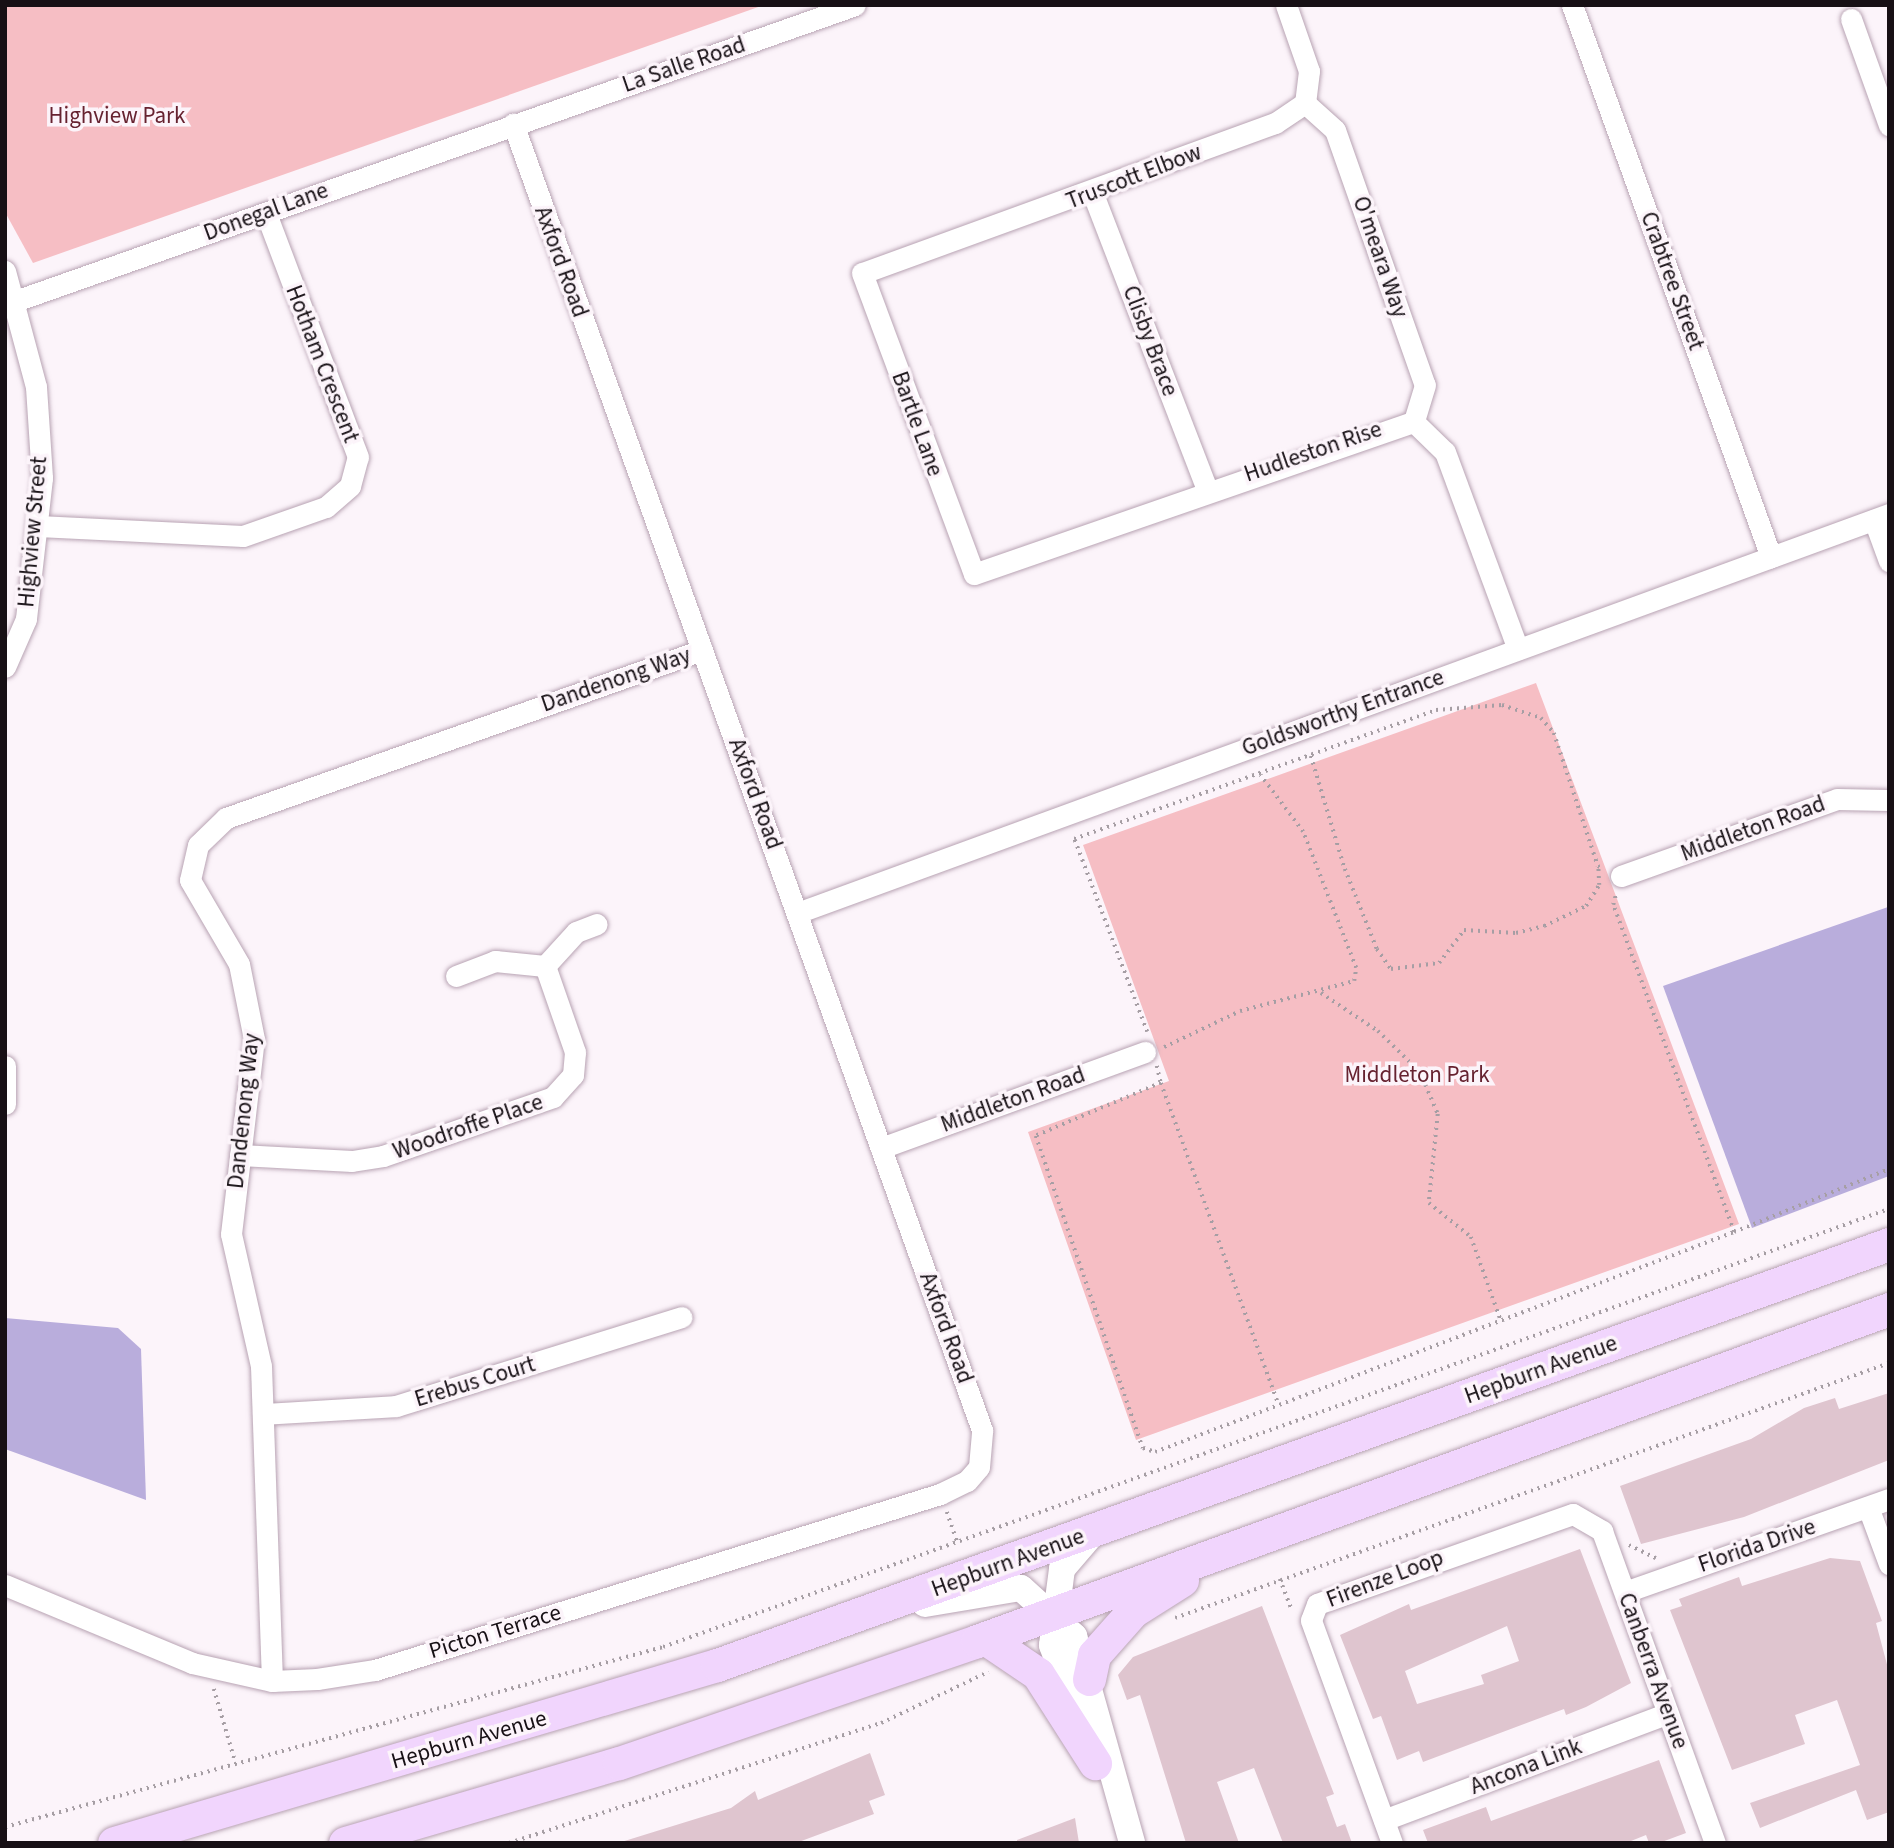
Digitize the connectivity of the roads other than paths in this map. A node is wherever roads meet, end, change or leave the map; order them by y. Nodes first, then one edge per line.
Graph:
1 (855, 5) edge
2 (1286, 5) edge
3 (1572, 5) edge
4 (1851, 19) dead end
5 (1306, 103) junction
6 (513, 124) junction
7 (1889, 125) edge
8 (1093, 194) junction
9 (266, 213) junction
10 (5, 271) edge
11 (862, 273) joint
12 (18, 300) junction
13 (1414, 422) junction
14 (1207, 489) junction
15 (1881, 517) edge
16 (38, 526) junction
17 (1772, 557) junction
18 (1889, 561) edge
19 (974, 574) joint
20 (1518, 649) junction
21 (702, 650) junction
22 (5, 667) edge
23 (1889, 799) edge
24 (1621, 876) road end
25 (797, 913) junction
26 (597, 924) dead end
27 (545, 966) junction
28 (456, 976) dead end
29 (1149, 1051) road end
30 (5, 1066) edge
31 (5, 1104) edge
32 (881, 1148) junction
33 (240, 1155) junction
34 (1889, 1244) edge
35 (1889, 1309) edge
36 (681, 1317) dead end
37 (263, 1414) junction
38 (979, 1467) joint
39 (1889, 1499) edge
40 (1868, 1507) junction
41 (1573, 1514) joint
42 (1280, 1528) junction
43 (1093, 1533) junction
44 (1889, 1564) edge
45 (5, 1585) edge
46 (1625, 1592) junction
47 (1054, 1614) junction
48 (777, 1644) junction
49 (992, 1652) junction
50 (1089, 1679) junction
51 (272, 1681) junction
52 (1668, 1713) junction
53 (1104, 1773) junction
54 (1384, 1820) junction
55 (114, 1843) edge
56 (345, 1843) edge
57 (1132, 1843) edge
58 (1392, 1843) edge
59 (1716, 1843) edge

1 - 6 street, La Salle Road
2 - 5 street
3 - 17 street, Crabtree Street
4 - 7 street
5 - 8 street, Truscott Elbow
5 - 13 street, O'meara Way
6 - 9 street, Donegal Lane
6 - 21 street, Axford Road
8 - 11 street, Truscott Elbow
8 - 14 street, Clisby Brace
9 - 12 street, Donegal Lane
9 - 16 street, Hotham Crescent
10 - 12 street, Highview Street
11 - 19 street, Bartle Lane
12 - 16 street, Highview Street
13 - 14 street, Hudleston Rise
13 - 20 street, Hudleston Rise
14 - 19 street, Hudleston Rise
15 - 17 street, Goldsworthy Entrance
15 - 18 street
16 - 22 street, Highview Street
17 - 20 street, Goldsworthy Entrance
20 - 25 street, Goldsworthy Entrance
21 - 25 street, Axford Road
21 - 33 street, Dandenong Way
23 - 24 street, Middleton Road
25 - 32 street, Axford Road
26 - 27 street
27 - 28 street
27 - 33 street, Woodroffe Place
29 - 32 street, Middleton Road
30 - 31 street
32 - 38 street, Axford Road
33 - 37 street, Dandenong Way
34 - 43 main road, Hepburn Avenue
35 - 42 main road
36 - 37 street, Erebus Court
37 - 51 street, Dandenong Way
38 - 51 street, Picton Terrace
39 - 40 street, Florida Drive
40 - 44 street
40 - 46 street, Florida Drive
41 - 46 street, Canberra Avenue
41 - 54 street, Firenze Loop
42 - 47 main road
42 - 50 main road
43 - 47 street
43 - 48 main road, Hepburn Avenue
45 - 51 street, Picton Terrace
46 - 52 street, Canberra Avenue
47 - 48 street
47 - 49 main road
47 - 50 street
47 - 53 street
48 - 55 main road, Hepburn Avenue
49 - 53 main road
49 - 56 main road
50 - 53 street
52 - 54 street, Ancona Link
52 - 59 street, Canberra Avenue
53 - 57 street
54 - 58 street, Firenze Loop

